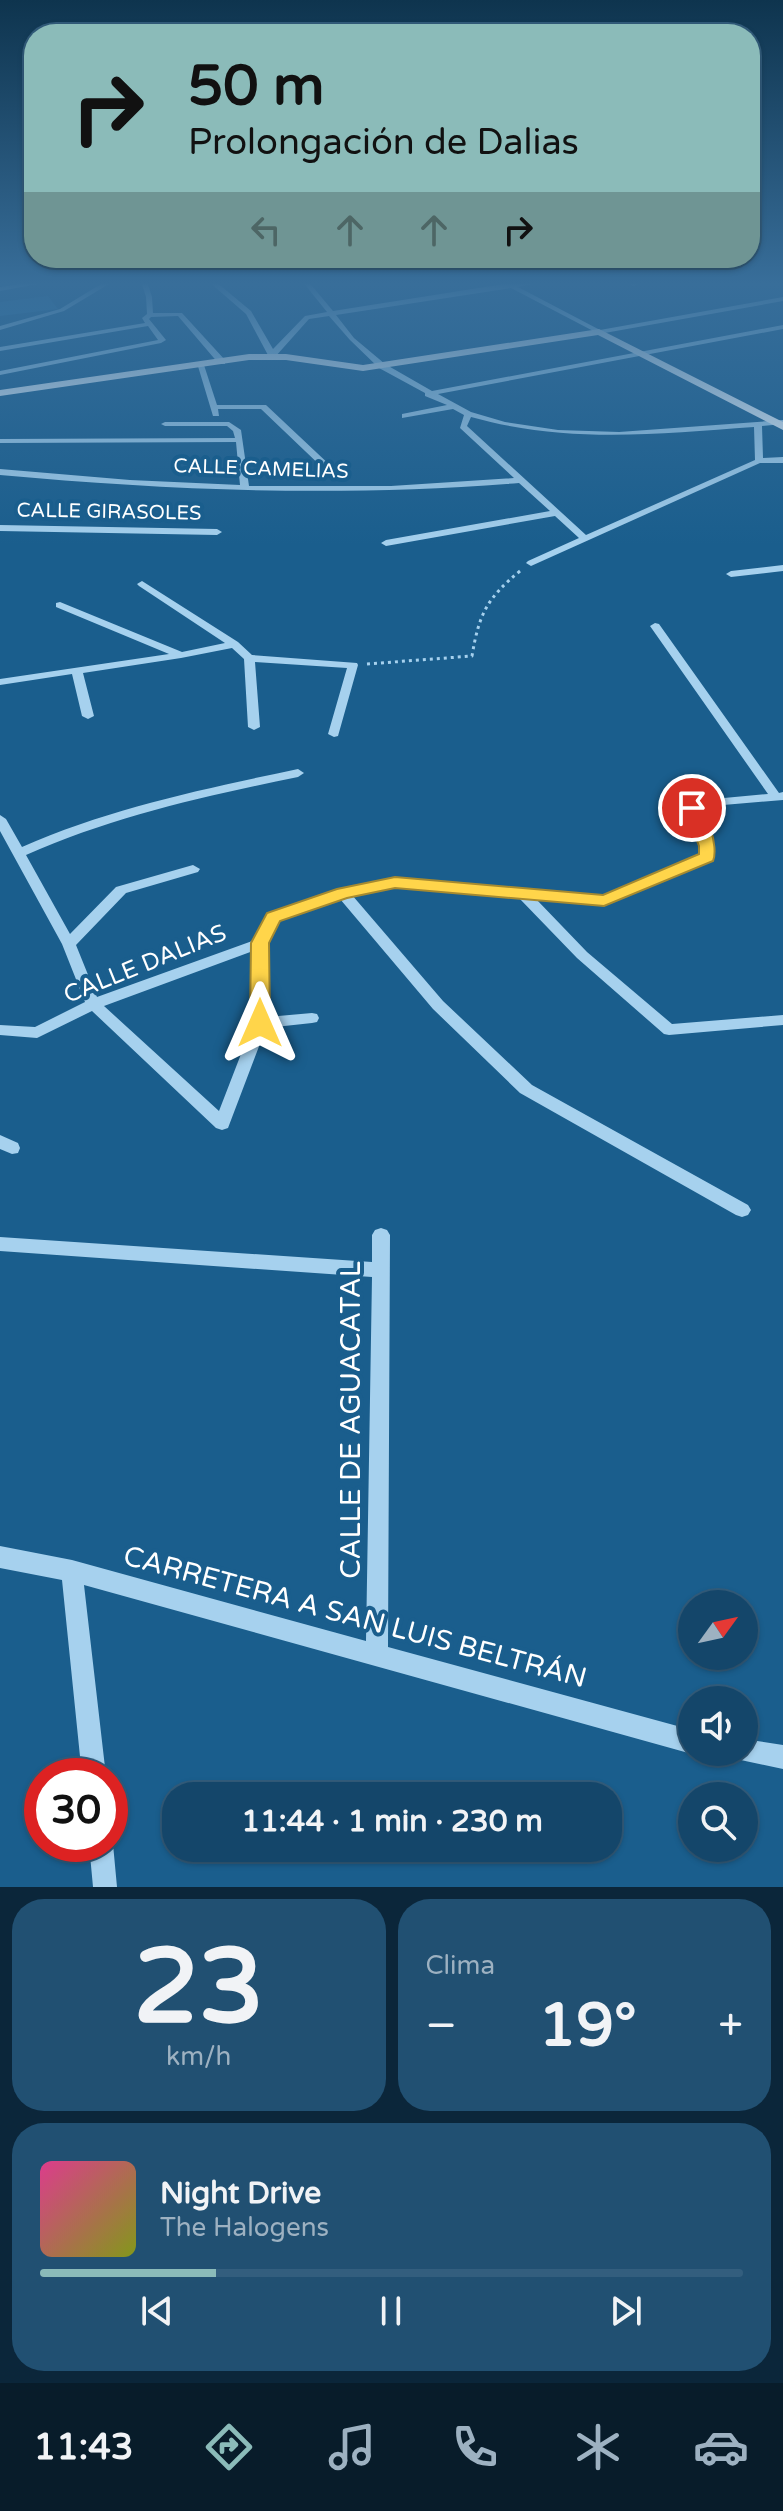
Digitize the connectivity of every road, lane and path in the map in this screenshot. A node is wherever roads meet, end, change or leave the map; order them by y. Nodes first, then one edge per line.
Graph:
1 (24, 369) edge
2 (49, 369) edge
3 (173, 369) edge
4 (201, 369) edge
5 (387, 369) edge
6 (556, 369) edge
7 (671, 369) edge
8 (0, 373) edge
9 (56, 387) junction
10 (0, 393) edge
11 (428, 394) junction
12 (214, 407) junction
13 (451, 407) junction
14 (468, 414) junction
15 (405, 416) dead end
16 (219, 422) junction
17 (165, 424) dead end
18 (758, 424) junction
19 (780, 424) edge
20 (240, 440) junction
21 (0, 441) edge
22 (783, 460) edge
23 (759, 461) junction
24 (330, 470) dead end
25 (0, 472) edge
26 (521, 480) junction
27 (245, 489) junction
28 (557, 513) junction
29 (0, 528) edge
30 (217, 532) dead end
31 (583, 537) junction
32 (386, 543) dead end
33 (531, 563) joint
34 (783, 568) edge
35 (731, 574) dead end
36 (142, 584) dead end
37 (60, 605) dead end
38 (655, 626) dead end
39 (234, 644) junction
40 (181, 655) junction
41 (249, 658) junction
42 (353, 665) junction
43 (77, 671) junction
44 (0, 682) edge
45 (88, 716) dead end
46 (254, 727) dead end
47 (334, 734) dead end
48 (298, 773) dead end
49 (779, 797) edge
50 (0, 819) edge
51 (19, 853) junction
52 (193, 869) dead end
53 (520, 891) junction
54 (343, 893) junction
55 (260, 943) junction
56 (69, 944) junction
57 (93, 1004) junction
58 (312, 1018) dead end
59 (783, 1021) edge
60 (260, 1023) junction
61 (0, 1030) edge
62 (742, 1210) dead end
63 (381, 1235) dead end
64 (0, 1244) edge
65 (381, 1270) junction
66 (0, 1557) edge
67 (72, 1571) junction
68 (377, 1653) junction
69 (678, 1738) edge
70 (758, 1753) edge
71 (783, 1757) edge
72 (92, 1758) edge
73 (103, 1862) edge
74 (105, 1887) edge

1 - 8 street
2 - 9 street
3 - 9 main road
4 - 12 street
5 - 11 street
6 - 11 street
7 - 19 main road
9 - 10 main road
11 - 13 street
12 - 16 street
12 - 24 street
13 - 14 street
13 - 15 street
14 - 18 street
14 - 26 street
16 - 17 street
16 - 20 street
18 - 19 street
18 - 23 street
20 - 21 street
20 - 27 street
22 - 23 street
23 - 31 street
25 - 27 street, CALLE CAMELIAS
26 - 27 street, CALLE CAMELIAS
26 - 28 street
28 - 31 street
28 - 32 street
29 - 30 street, CALLE GIRASOLES
31 - 33 street
33 - 42 path
34 - 35 street
36 - 39 street
37 - 40 street
38 - 49 street
39 - 40 street
39 - 41 street
40 - 43 street
41 - 42 street
41 - 46 street
42 - 47 street
43 - 44 street
43 - 45 street
48 - 51 street
49 - 53 street
50 - 51 street
51 - 56 street
52 - 56 street
53 - 54 street
53 - 59 street
54 - 55 street
54 - 62 street
55 - 57 street, CALLE DALIAS
55 - 60 street
56 - 57 street
57 - 60 street
57 - 61 street, CALLE DALIAS
58 - 60 street
63 - 65 street, CALLE DE AGUACATAL
64 - 65 street
65 - 68 street, CALLE DE AGUACATAL
66 - 67 street, CARRETERA A SAN LUIS BELTRÁN
67 - 68 street, CARRETERA A SAN LUIS BELTRÁN
67 - 72 street
68 - 69 street, CARRETERA A SAN LUIS BELTRÁN
70 - 71 street
73 - 74 street

